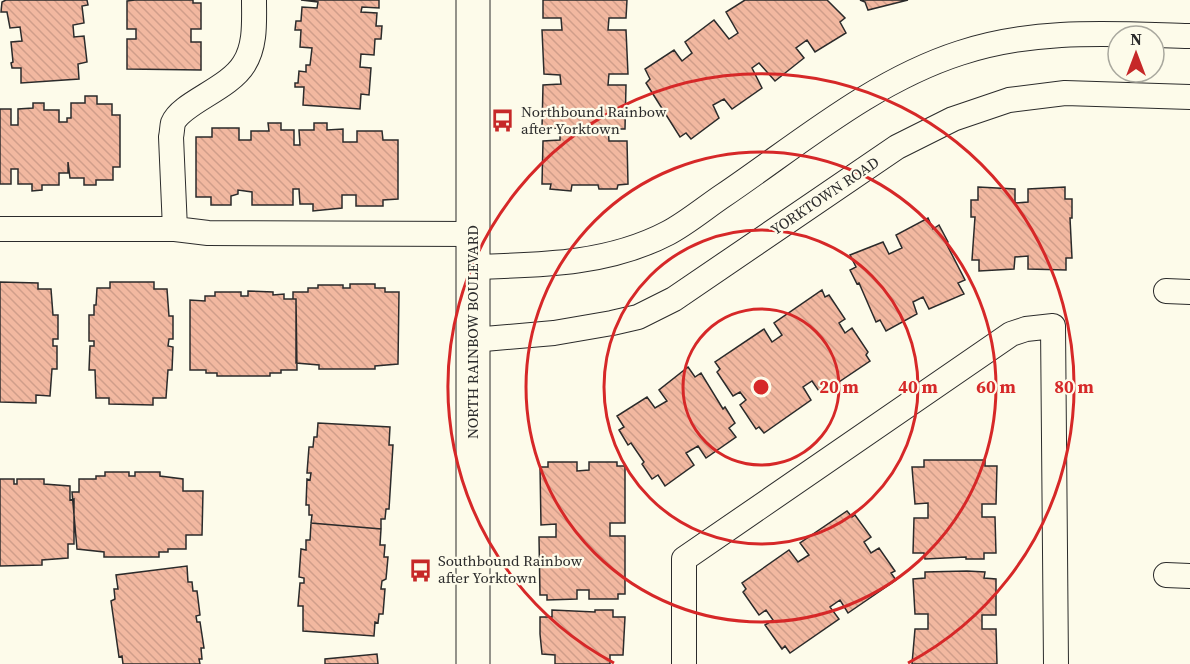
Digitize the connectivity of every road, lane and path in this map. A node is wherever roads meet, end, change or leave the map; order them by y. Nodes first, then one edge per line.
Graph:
1 (254, 0) edge
2 (473, 0) edge
3 (1190, 36) edge
4 (1190, 98) edge
5 (0, 229) edge
6 (175, 229) junction
7 (473, 234) junction
8 (473, 267) junction
9 (1166, 291) dead end
10 (1190, 292) edge
11 (473, 340) junction
12 (1166, 575) dead end
13 (1190, 576) edge
14 (473, 664) edge
15 (684, 664) edge
16 (1056, 664) edge

1 - 6 street
2 - 7 main road, NORTH RAINBOW BOULEVARD
3 - 8 street
4 - 11 street, YORKTOWN ROAD
5 - 6 street
6 - 7 street
7 - 8 main road, NORTH RAINBOW BOULEVARD
8 - 11 main road, NORTH RAINBOW BOULEVARD
9 - 10 street
11 - 14 main road, NORTH RAINBOW BOULEVARD
12 - 13 street
15 - 16 street

